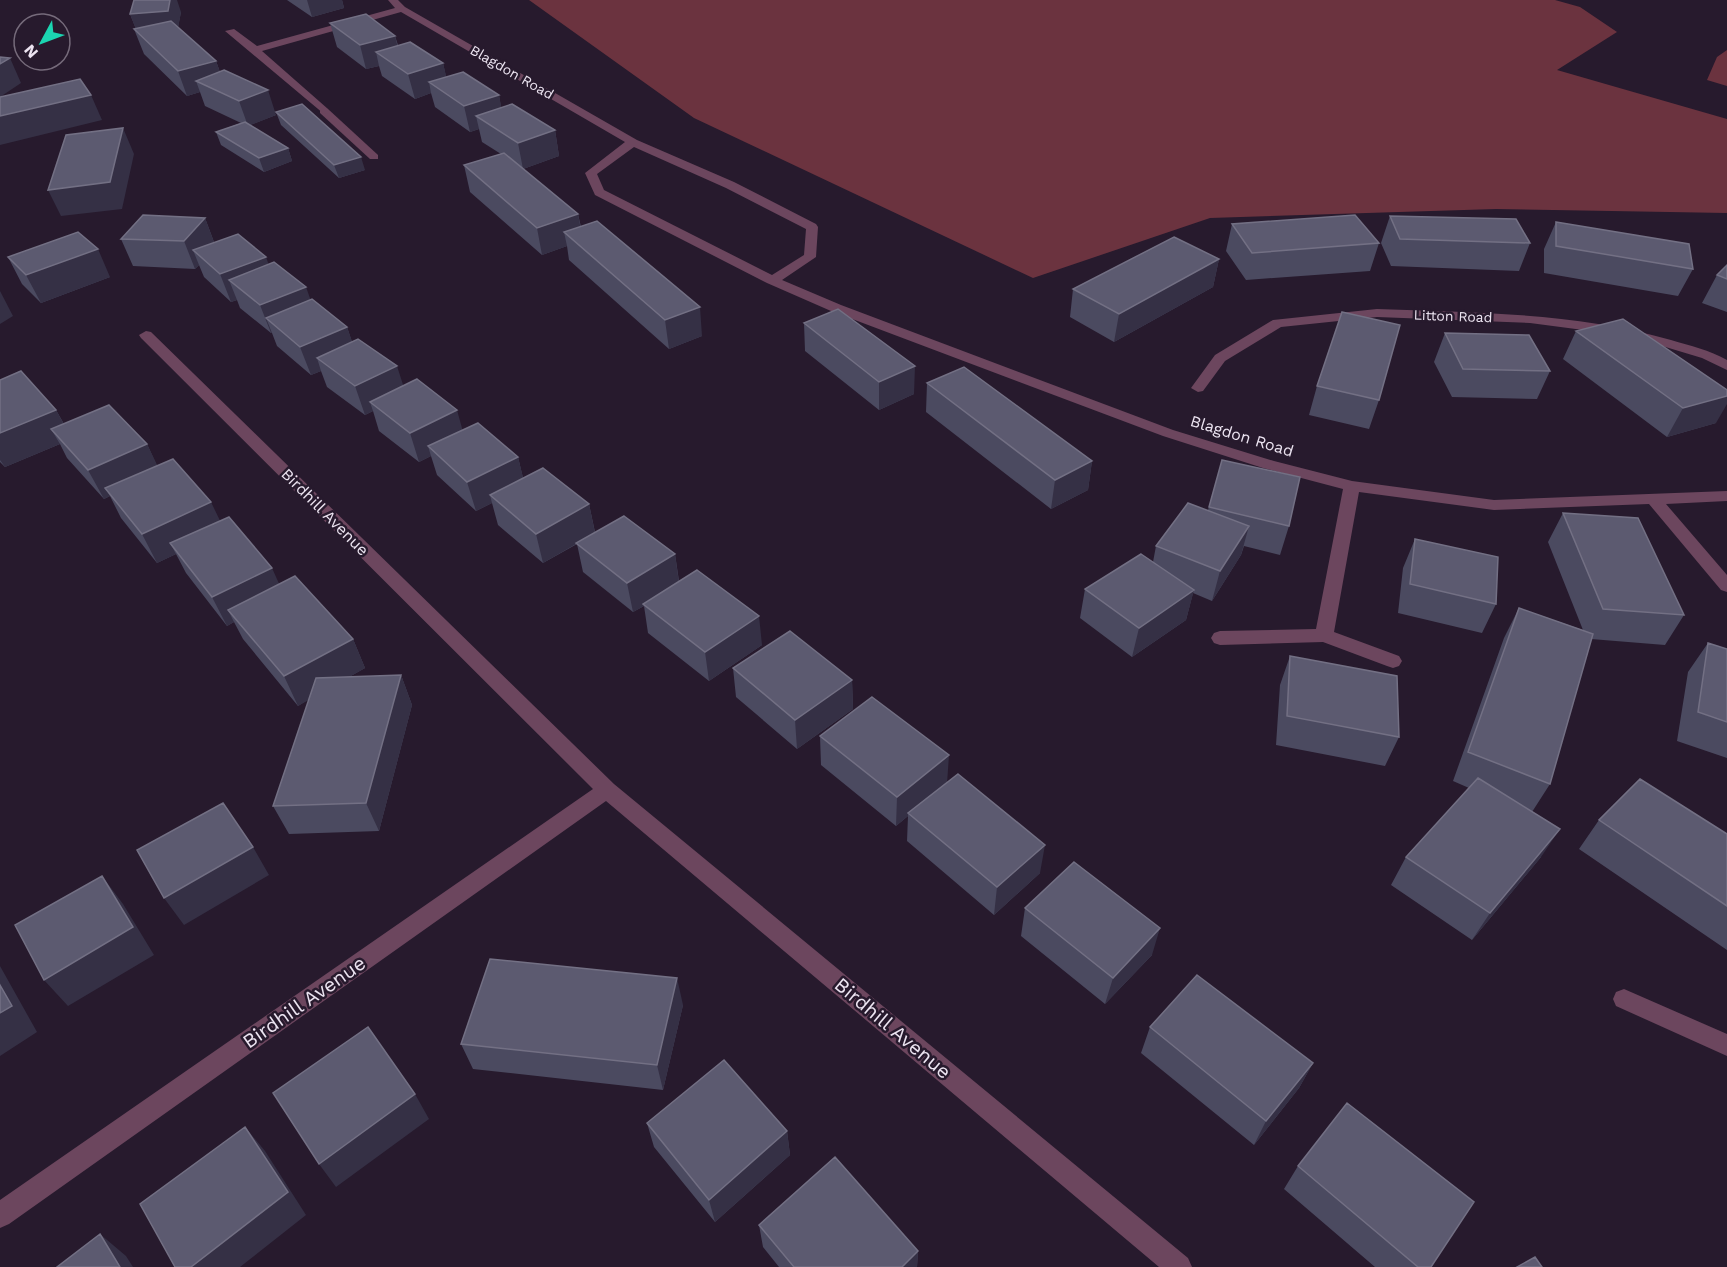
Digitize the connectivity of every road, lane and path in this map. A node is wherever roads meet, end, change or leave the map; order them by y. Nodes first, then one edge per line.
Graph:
1 (398, 4) edge
2 (230, 31) dead end
3 (255, 50) junction
4 (633, 142) junction
5 (374, 157) dead end
6 (772, 280) junction
7 (146, 335) dead end
8 (1727, 366) edge
9 (1197, 388) dead end
10 (1352, 486) junction
11 (1727, 496) edge
12 (1654, 500) junction
13 (1727, 586) edge
14 (1324, 636) junction
15 (1220, 638) dead end
16 (1393, 661) dead end
17 (607, 790) junction
18 (1624, 999) dead end
19 (1727, 1045) edge
20 (0, 1215) edge
21 (1179, 1267) edge

1 - 3 street
1 - 4 street, Blagdon Road
2 - 3 street
3 - 5 street
4 - 6 street, Blagdon Road
4 - 6 street, Blagdon Road
6 - 10 street, Blagdon Road
7 - 17 street, Birdhill Avenue
8 - 9 street, Litton Road
10 - 12 street, Blagdon Road
10 - 14 street
11 - 12 street, Blagdon Road
12 - 13 street
14 - 15 street
14 - 16 street
17 - 20 street, Birdhill Avenue
17 - 21 street, Birdhill Avenue
18 - 19 street

